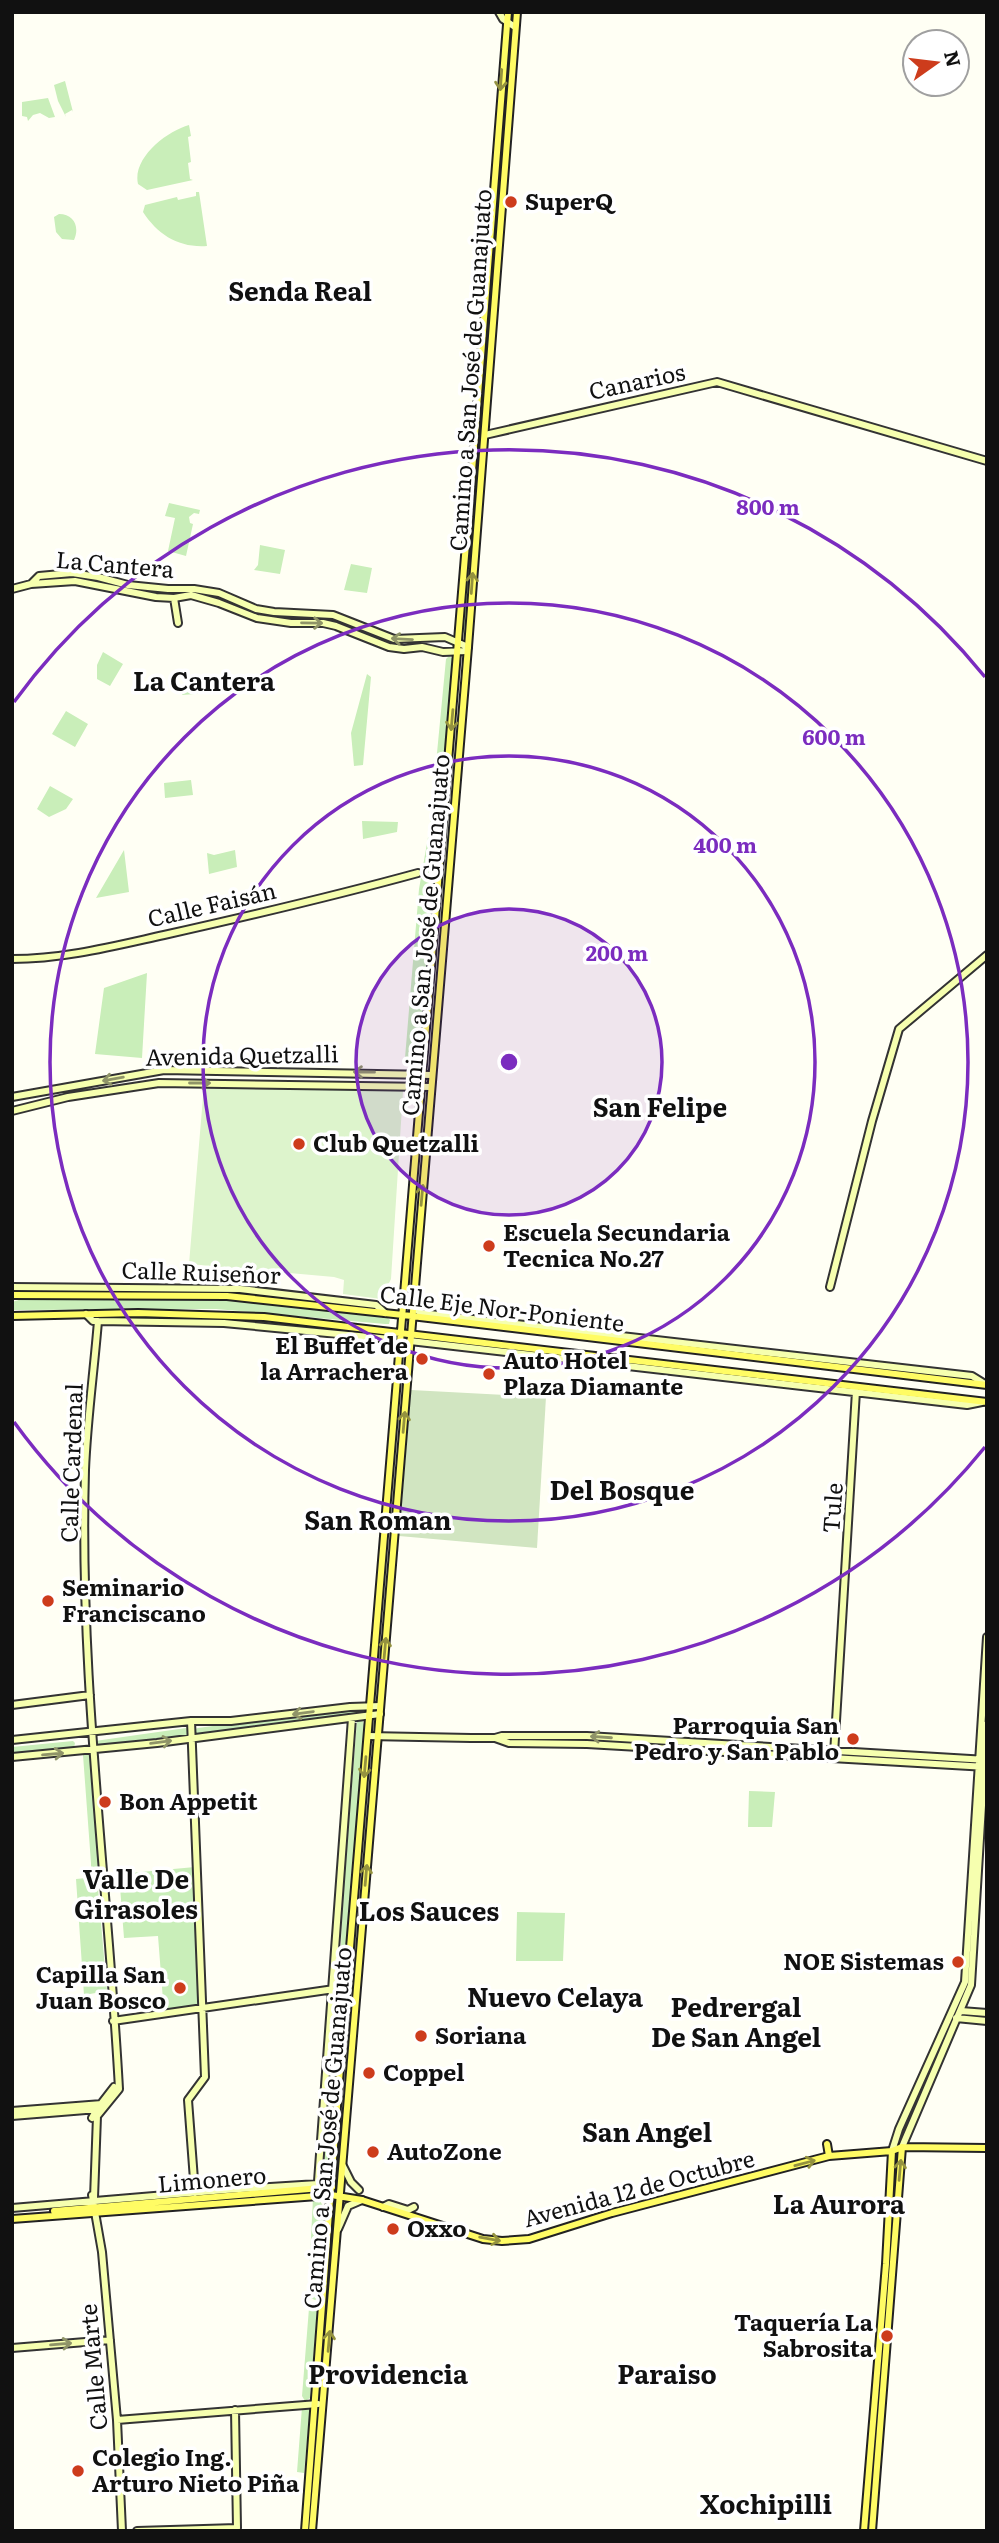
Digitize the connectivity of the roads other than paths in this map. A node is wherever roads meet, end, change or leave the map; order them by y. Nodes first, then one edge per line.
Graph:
1 (499, 12) edge
2 (508, 12) edge
3 (517, 12) edge
4 (507, 22) junction
5 (515, 27) junction
6 (485, 435) junction
7 (987, 461) edge
8 (31, 584) junction
9 (12, 589) edge
10 (174, 598) junction
11 (178, 623) dead end
12 (431, 638) junction
13 (458, 642) junction
14 (430, 649) junction
15 (468, 649) junction
16 (458, 652) junction
17 (418, 873) dead end
18 (987, 955) edge
19 (12, 959) edge
20 (423, 1074) junction
21 (432, 1075) junction
22 (422, 1086) junction
23 (431, 1087) junction
24 (12, 1097) edge
25 (12, 1111) edge
26 (830, 1286) dead end
27 (12, 1287) edge
28 (12, 1295) edge
29 (413, 1307) junction
30 (385, 1313) junction
31 (86, 1314) junction
32 (12, 1315) edge
33 (403, 1315) junction
34 (412, 1316) junction
35 (98, 1321) junction
36 (401, 1332) junction
37 (411, 1337) junction
38 (400, 1351) junction
39 (987, 1385) edge
40 (856, 1390) junction
41 (985, 1402) edge
42 (987, 1640) edge
43 (90, 1695) junction
44 (12, 1704) edge
45 (370, 1705) junction
46 (380, 1706) junction
47 (380, 1714) junction
48 (370, 1715) junction
49 (352, 1718) junction
50 (191, 1721) junction
51 (987, 1724) edge
52 (91, 1733) junction
53 (368, 1736) junction
54 (378, 1736) junction
55 (192, 1738) junction
56 (12, 1740) edge
57 (93, 1750) junction
58 (834, 1755) junction
59 (12, 1757) edge
60 (983, 1763) edge
61 (348, 1987) junction
62 (333, 1989) junction
63 (203, 2009) junction
64 (958, 2009) junction
65 (987, 2013) edge
66 (955, 2017) junction
67 (113, 2021) junction
68 (987, 2021) edge
69 (103, 2106) junction
70 (12, 2110) edge
71 (12, 2116) edge
72 (827, 2144) dead end
73 (902, 2147) junction
74 (987, 2148) edge
75 (892, 2151) junction
76 (829, 2156) junction
77 (342, 2165) junction
78 (318, 2189) junction
79 (359, 2190) dead end
80 (331, 2191) junction
81 (195, 2193) junction
82 (341, 2197) junction
83 (362, 2200) junction
84 (95, 2205) junction
85 (383, 2207) junction
86 (414, 2207) dead end
87 (12, 2208) edge
88 (12, 2217) edge
89 (338, 2229) junction
90 (110, 2340) junction
91 (12, 2348) edge
92 (323, 2404) junction
93 (314, 2405) junction
94 (235, 2410) junction
95 (117, 2420) junction
96 (310, 2452) junction
97 (314, 2495) junction
98 (122, 2531) edge
99 (137, 2531) edge
100 (305, 2531) edge
101 (312, 2531) edge
102 (864, 2531) edge
103 (872, 2531) edge

1 - 4 street
2 - 4 main road, Camino a San José de Guanajuato
3 - 5 main road, Camino a San José de Guanajuato
4 - 5 street
4 -> 13 main road, Camino a San José de Guanajuato
5 - 6 main road, Camino a San José de Guanajuato
6 - 7 street, Canarios
15 -> 6 main road, Camino a San José de Guanajuato
8 - 9 street
8 - 10 street, La Cantera
12 -> 8 street, La Cantera
10 - 11 street
10 -> 14 street, La Cantera
12 - 13 street, La Cantera
12 - 14 street
13 - 15 street, La Cantera
13 - 16 main road, Camino a San José de Guanajuato
14 - 16 street, La Cantera
15 - 16 street, La Cantera
15 - 21 main road, Camino a San José de Guanajuato
16 -> 20 main road, Camino a San José de Guanajuato
17 - 19 street, Calle Faisán
18 - 26 street
20 - 21 street, Avenida Quetzalli
20 - 22 main road, Camino a San José de Guanajuato
20 -> 24 street, Avenida Quetzalli
21 - 23 main road, Camino a San José de Guanajuato
22 - 23 street, Avenida Quetzalli
25 -> 22 street, Avenida Quetzalli
22 - 33 main road, Camino a San José de Guanajuato
29 -> 23 main road, Camino a San José de Guanajuato
27 - 30 street, Calle Ruiseñor
28 - 30 main road, Calle Eje Nor-Poniente
29 - 34 main road, Camino a San José de Guanajuato
29 - 39 street
30 - 33 main road, Calle Eje Nor-Poniente
31 - 32 main road, Calle Eje Nor-Poniente
31 - 35 street
31 - 36 main road, Calle Eje Nor-Poniente
33 - 34 main road, Calle Eje Nor-Poniente
33 - 36 main road, Camino a San José de Guanajuato
34 - 37 main road, Camino a San José de Guanajuato
34 - 39 main road, Calle Eje Nor-Poniente
35 - 38 street
35 - 43 street, Calle Cardenal
36 - 37 main road, Calle Eje Nor-Poniente
36 - 38 main road, Camino a San José de Guanajuato
37 - 40 street
46 -> 37 main road, Camino a San José de Guanajuato
38 - 45 main road, Camino a San José de Guanajuato
40 - 41 main road
40 - 58 street, Tule
42 - 60 street
43 - 44 street
43 - 52 street, Calle Cardenal
45 - 46 street
45 - 48 main road, Camino a San José de Guanajuato
45 -> 50 street
46 - 47 main road, Camino a San José de Guanajuato
47 - 48 street
47 - 54 main road, Camino a San José de Guanajuato
48 - 49 street
48 - 53 main road, Camino a San José de Guanajuato
49 - 55 street
49 - 62 street
50 - 52 street
50 - 55 street
51 - 60 street
52 - 56 street
52 - 57 street, Calle Cardenal
53 - 54 street
53 -> 61 main road, Camino a San José de Guanajuato
54 - 58 street
77 -> 54 main road, Camino a San José de Guanajuato
57 -> 55 street
55 - 63 street
59 -> 57 street
57 - 67 street, Calle Cardenal
58 - 60 street
60 - 64 street
61 - 62 street
61 - 80 main road, Camino a San José de Guanajuato
62 - 63 street
62 - 78 street
63 - 67 street
63 - 81 street
64 - 65 street
64 - 66 street
66 - 68 street
66 - 73 street
66 - 75 street
67 - 69 street, Calle Marte
69 - 70 street
69 - 71 street
69 - 84 street, Calle Marte
72 - 76 main road
73 - 74 main road
73 - 75 main road, Avenida 12 de Octubre
103 -> 73 main road
75 - 76 main road, Avenida 12 de Octubre
75 - 102 main road
85 -> 76 main road, Avenida 12 de Octubre
77 - 79 street
77 - 82 main road, Camino a San José de Guanajuato
78 - 80 main road, Avenida 12 de Octubre
78 - 81 street
78 - 84 main road, Avenida 12 de Octubre
80 - 82 main road, Avenida 12 de Octubre
80 - 93 main road, Camino a San José de Guanajuato
81 - 84 street
82 - 83 main road, Avenida 12 de Octubre
82 - 89 main road, Camino a San José de Guanajuato
83 - 85 main road, Avenida 12 de Octubre
83 - 89 street
84 - 87 street
84 - 88 main road, Avenida 12 de Octubre
84 - 90 street, Calle Marte
85 - 86 street
92 -> 89 main road, Camino a San José de Guanajuato
91 -> 90 street
90 - 95 street, Calle Marte
92 - 93 street
92 - 97 main road, Camino a San José de Guanajuato
93 - 94 street
93 - 96 main road, Camino a San José de Guanajuato
94 - 95 street
94 - 99 street
95 - 98 street, Calle Marte
96 - 97 street
96 - 100 main road, Camino a San José de Guanajuato
97 - 101 main road, Camino a San José de Guanajuato

